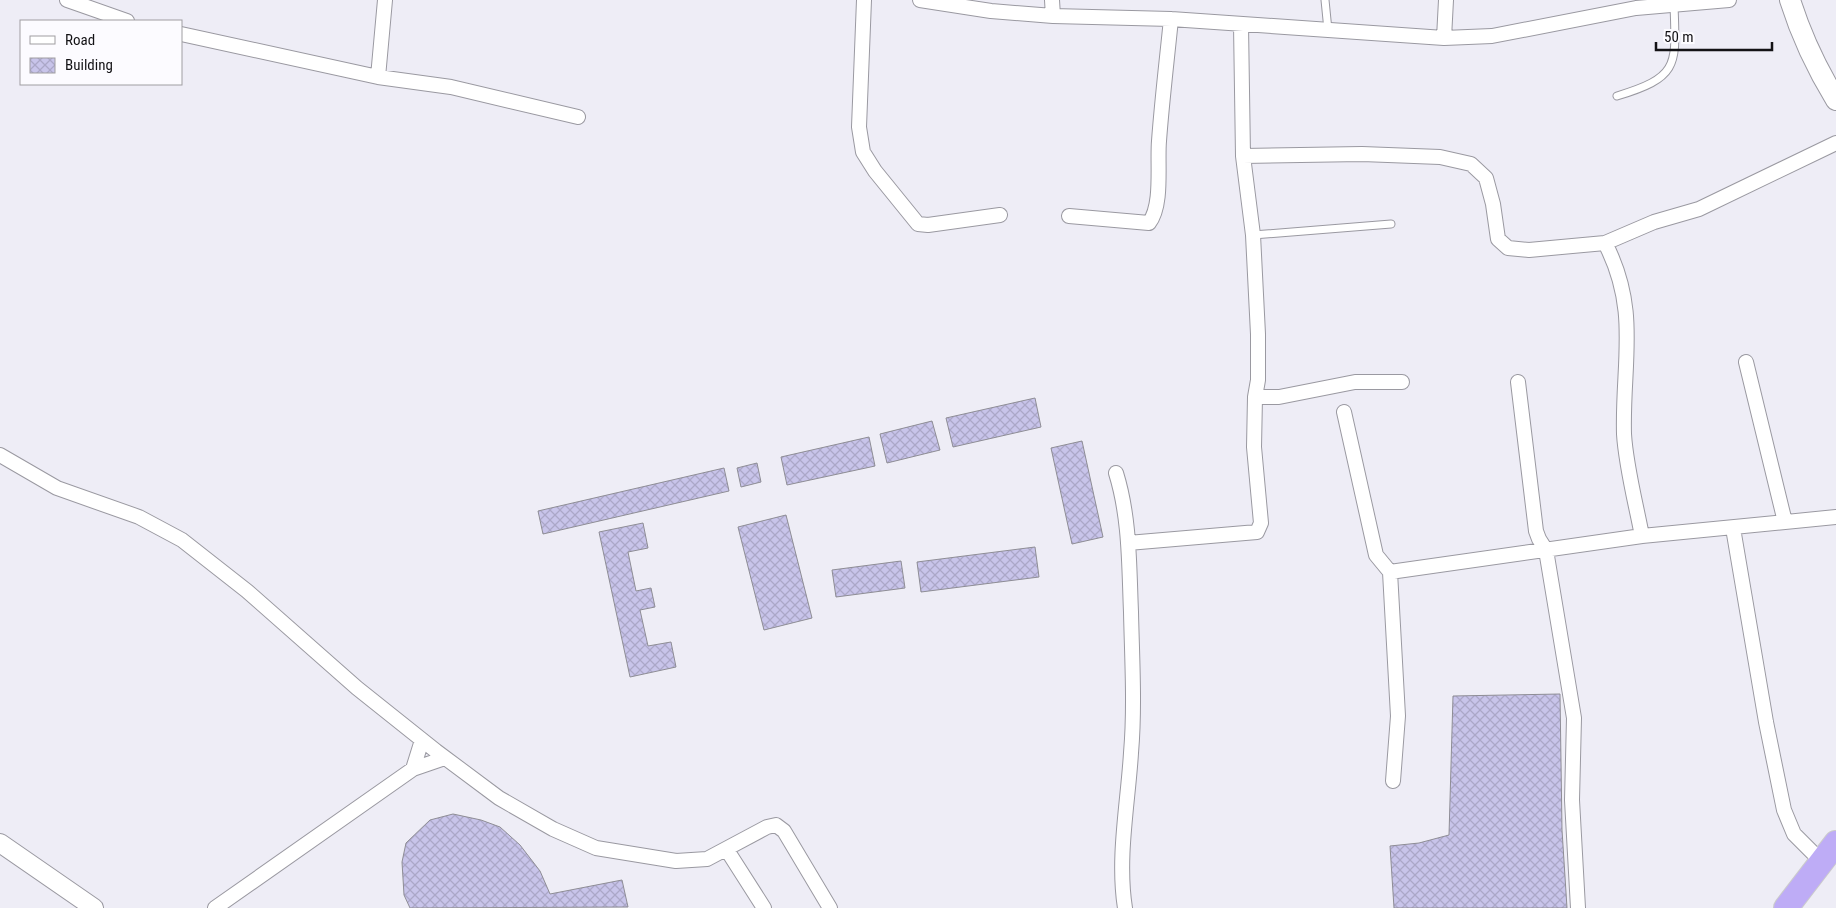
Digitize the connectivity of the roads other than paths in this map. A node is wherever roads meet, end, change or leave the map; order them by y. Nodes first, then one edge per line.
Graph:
1 (67, 0) edge
2 (385, 0) edge
3 (864, 0) edge
4 (920, 0) edge
5 (1052, 0) edge
6 (1325, 0) edge
7 (1446, 0) edge
8 (1729, 0) edge
9 (1790, 0) edge
10 (1674, 5) junction
11 (1053, 16) junction
12 (1171, 19) junction
13 (124, 20) edge
14 (1241, 25) junction
15 (1328, 30) junction
16 (182, 34) edge
17 (1444, 38) junction
18 (378, 77) junction
19 (1617, 96) dead end
20 (1836, 100) edge
21 (578, 117) dead end
22 (1836, 144) edge
23 (1243, 156) junction
24 (1000, 215) dead end
25 (1069, 216) dead end
26 (1391, 224) dead end
27 (1253, 235) junction
28 (1605, 242) junction
29 (1746, 362) dead end
30 (1402, 382) dead end
31 (1518, 382) dead end
32 (1255, 397) junction
33 (1344, 412) dead end
34 (0, 455) edge
35 (1116, 473) dead end
36 (1836, 517) edge
37 (1785, 522) junction
38 (1733, 528) junction
39 (1642, 536) junction
40 (1128, 543) junction
41 (1546, 550) junction
42 (1390, 572) junction
43 (422, 740) junction
44 (445, 758) junction
45 (413, 769) junction
46 (1393, 781) dead end
47 (0, 843) edge
48 (1836, 844) edge
49 (727, 850) junction
50 (1822, 862) junction
51 (94, 908) edge
52 (215, 908) edge
53 (764, 908) edge
54 (830, 908) edge
55 (1125, 908) edge
56 (1578, 908) edge
57 (1786, 908) edge

1 - 13 street
2 - 18 street
3 - 24 street
4 - 11 street
5 - 11 street
6 - 15 lane
7 - 17 street
8 - 10 street
9 - 20 main road
10 - 17 street
10 - 19 lane
11 - 12 street
12 - 14 street
12 - 25 street
14 - 15 street
14 - 23 street
15 - 17 street
16 - 18 street
18 - 21 street
22 - 28 street
23 - 27 street
23 - 28 street
26 - 27 lane
27 - 32 street
28 - 39 street
29 - 37 street
30 - 32 street
31 - 41 street
32 - 40 street
33 - 42 street
34 - 43 street
35 - 40 street
36 - 37 street
37 - 38 street
38 - 39 street
38 - 50 street
39 - 41 street
40 - 55 street
41 - 42 street
41 - 56 street
42 - 46 street
43 - 44 street
43 - 45 street
44 - 45 street
44 - 49 street
45 - 52 street
47 - 51 street
48 - 50 highway
49 - 53 street
49 - 54 street
50 - 57 highway

